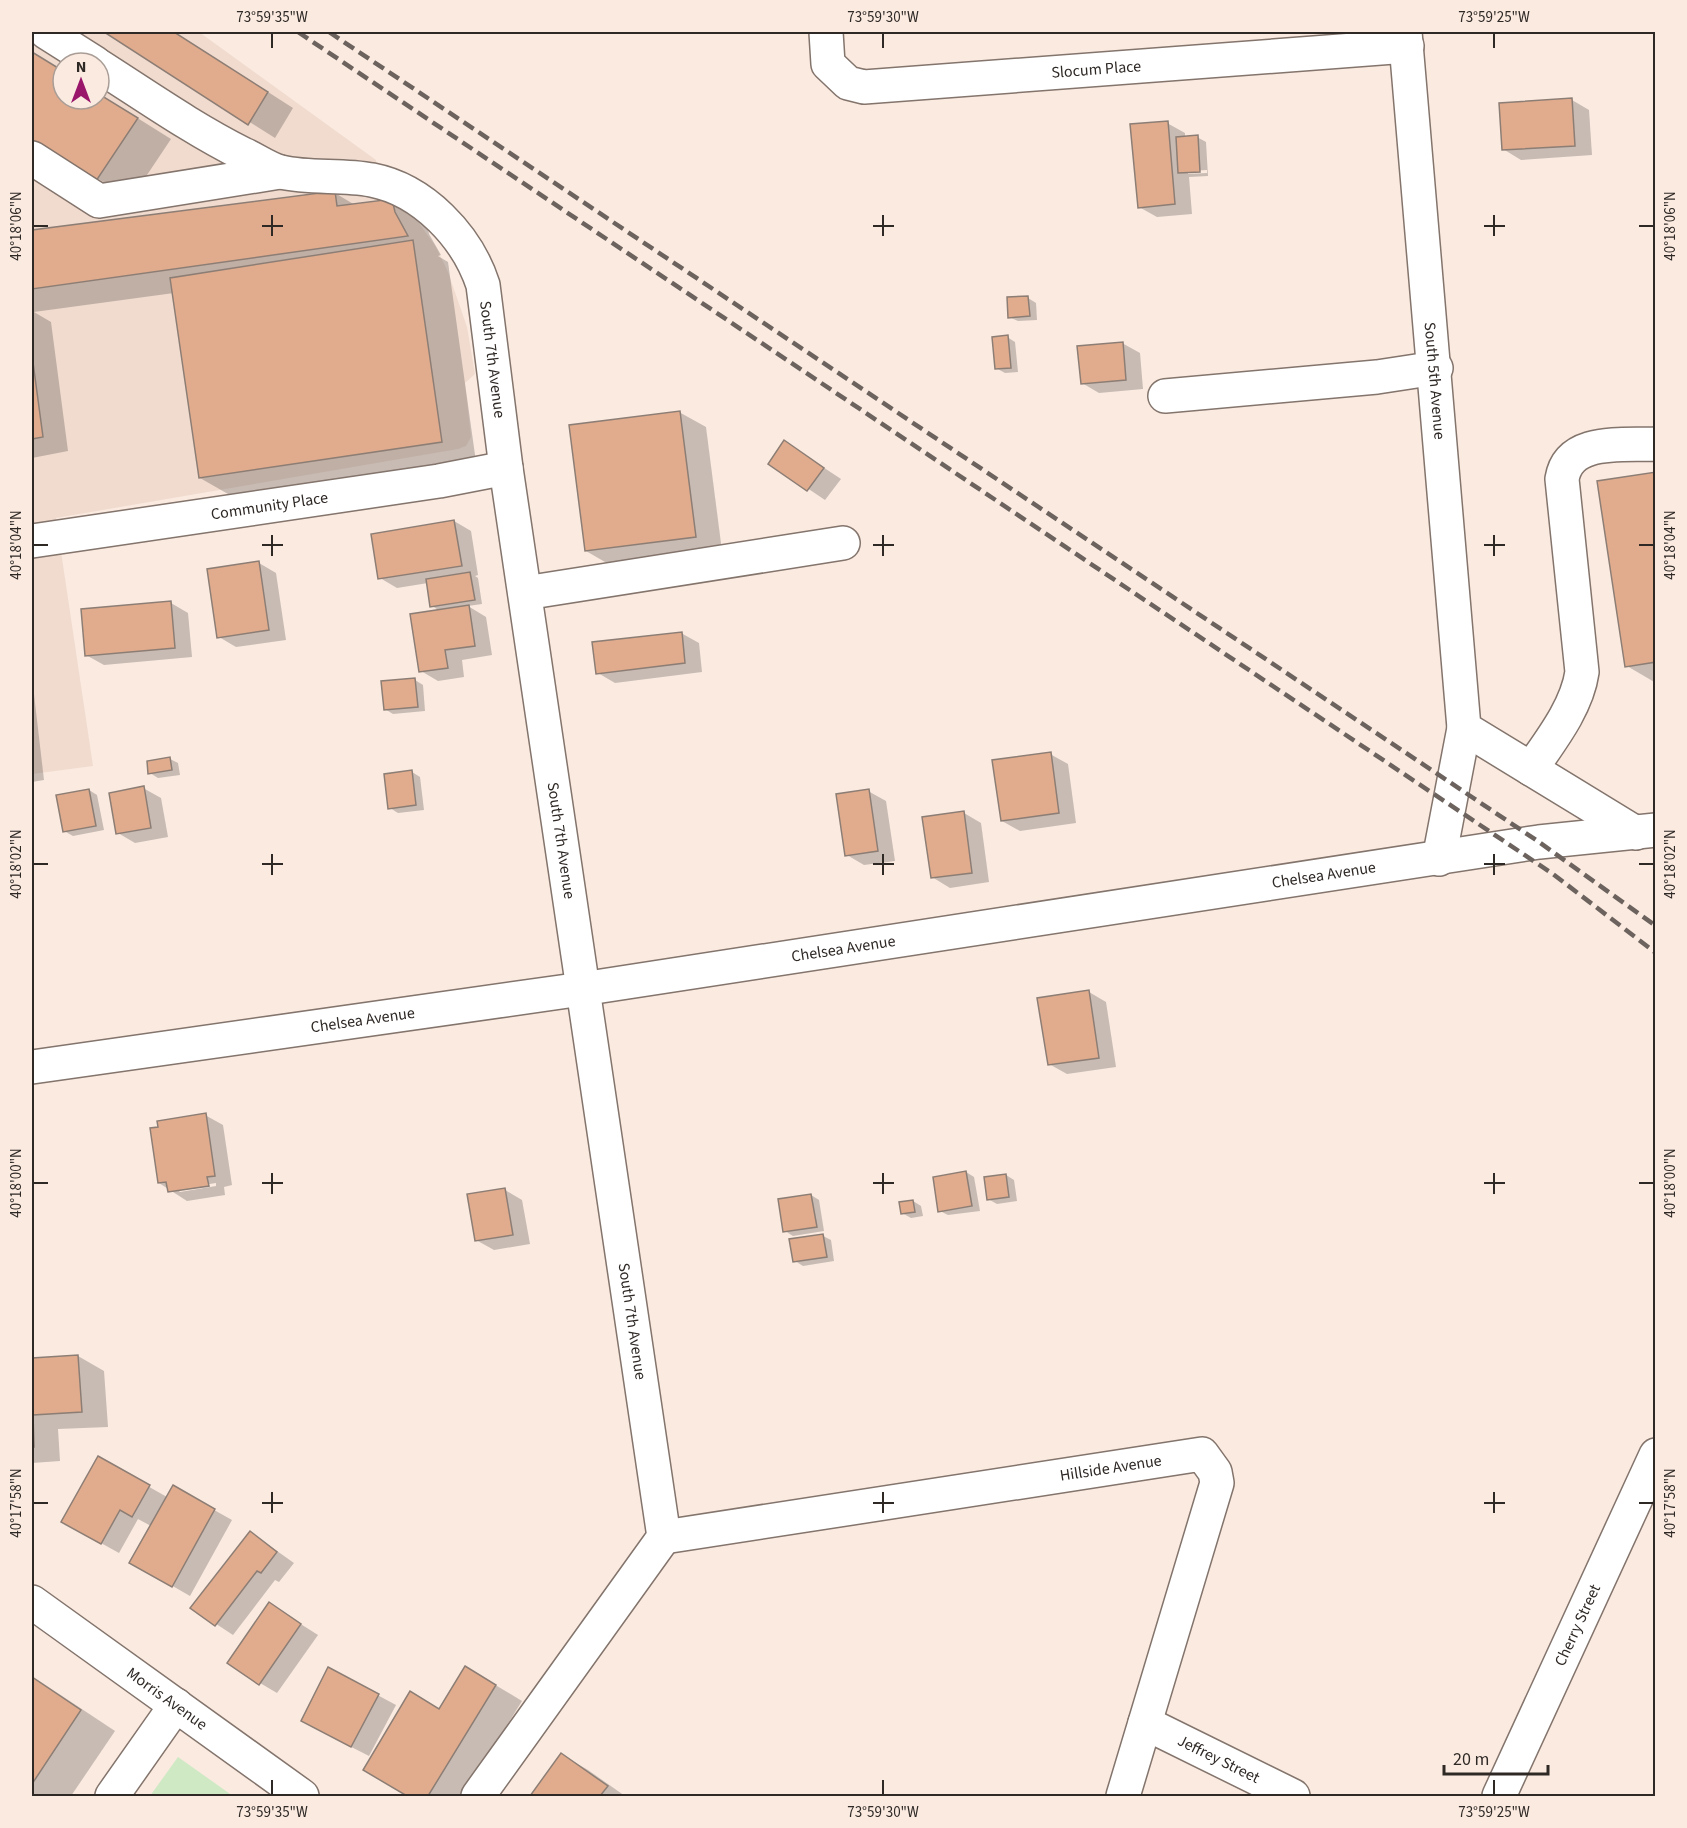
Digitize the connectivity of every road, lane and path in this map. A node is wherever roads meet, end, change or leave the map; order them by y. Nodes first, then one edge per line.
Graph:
1 (46, 32) edge
2 (826, 32) edge
3 (1406, 39) edge
4 (75, 51) edge
5 (111, 74) edge
6 (210, 137) junction
7 (40, 169) edge
8 (280, 172) junction
9 (196, 185) junction
10 (1436, 368) junction
11 (1166, 396) dead end
12 (1656, 444) edge
13 (506, 468) junction
14 (32, 541) edge
15 (843, 543) dead end
16 (525, 593) junction
17 (1464, 728) junction
18 (1531, 769) junction
19 (1646, 832) edge
20 (1439, 859) junction
21 (582, 989) junction
22 (32, 1067) edge
23 (1656, 1455) edge
24 (664, 1538) junction
25 (32, 1602) edge
26 (176, 1705) junction
27 (1145, 1723) junction
28 (112, 1797) edge
29 (302, 1797) edge
30 (478, 1797) edge
31 (1123, 1797) edge
32 (1293, 1797) edge
33 (1499, 1797) edge

1 - 4 street
2 - 3 street, Slocum Place
3 - 10 street, South 5th Avenue
5 - 6 street, South 7th Avenue
6 - 8 street, South 7th Avenue
6 - 9 street
7 - 9 street
8 - 9 street
8 - 13 street, South 7th Avenue
10 - 11 street
10 - 17 street, South 5th Avenue
12 - 18 street
13 - 14 street, Community Place
13 - 16 street, South 7th Avenue
15 - 16 street
16 - 21 street, South 7th Avenue
17 - 18 street
17 - 20 street, South 5th Avenue
18 - 19 street
19 - 20 street, Chelsea Avenue
20 - 21 street, Chelsea Avenue
21 - 22 street, Chelsea Avenue
21 - 24 street, South 7th Avenue
23 - 33 street, Cherry Street
24 - 27 street, Hillside Avenue
24 - 30 street
25 - 26 street, Morris Avenue
26 - 28 street
26 - 29 street, Morris Avenue
27 - 31 street, Hillside Avenue
27 - 32 street, Jeffrey Street

